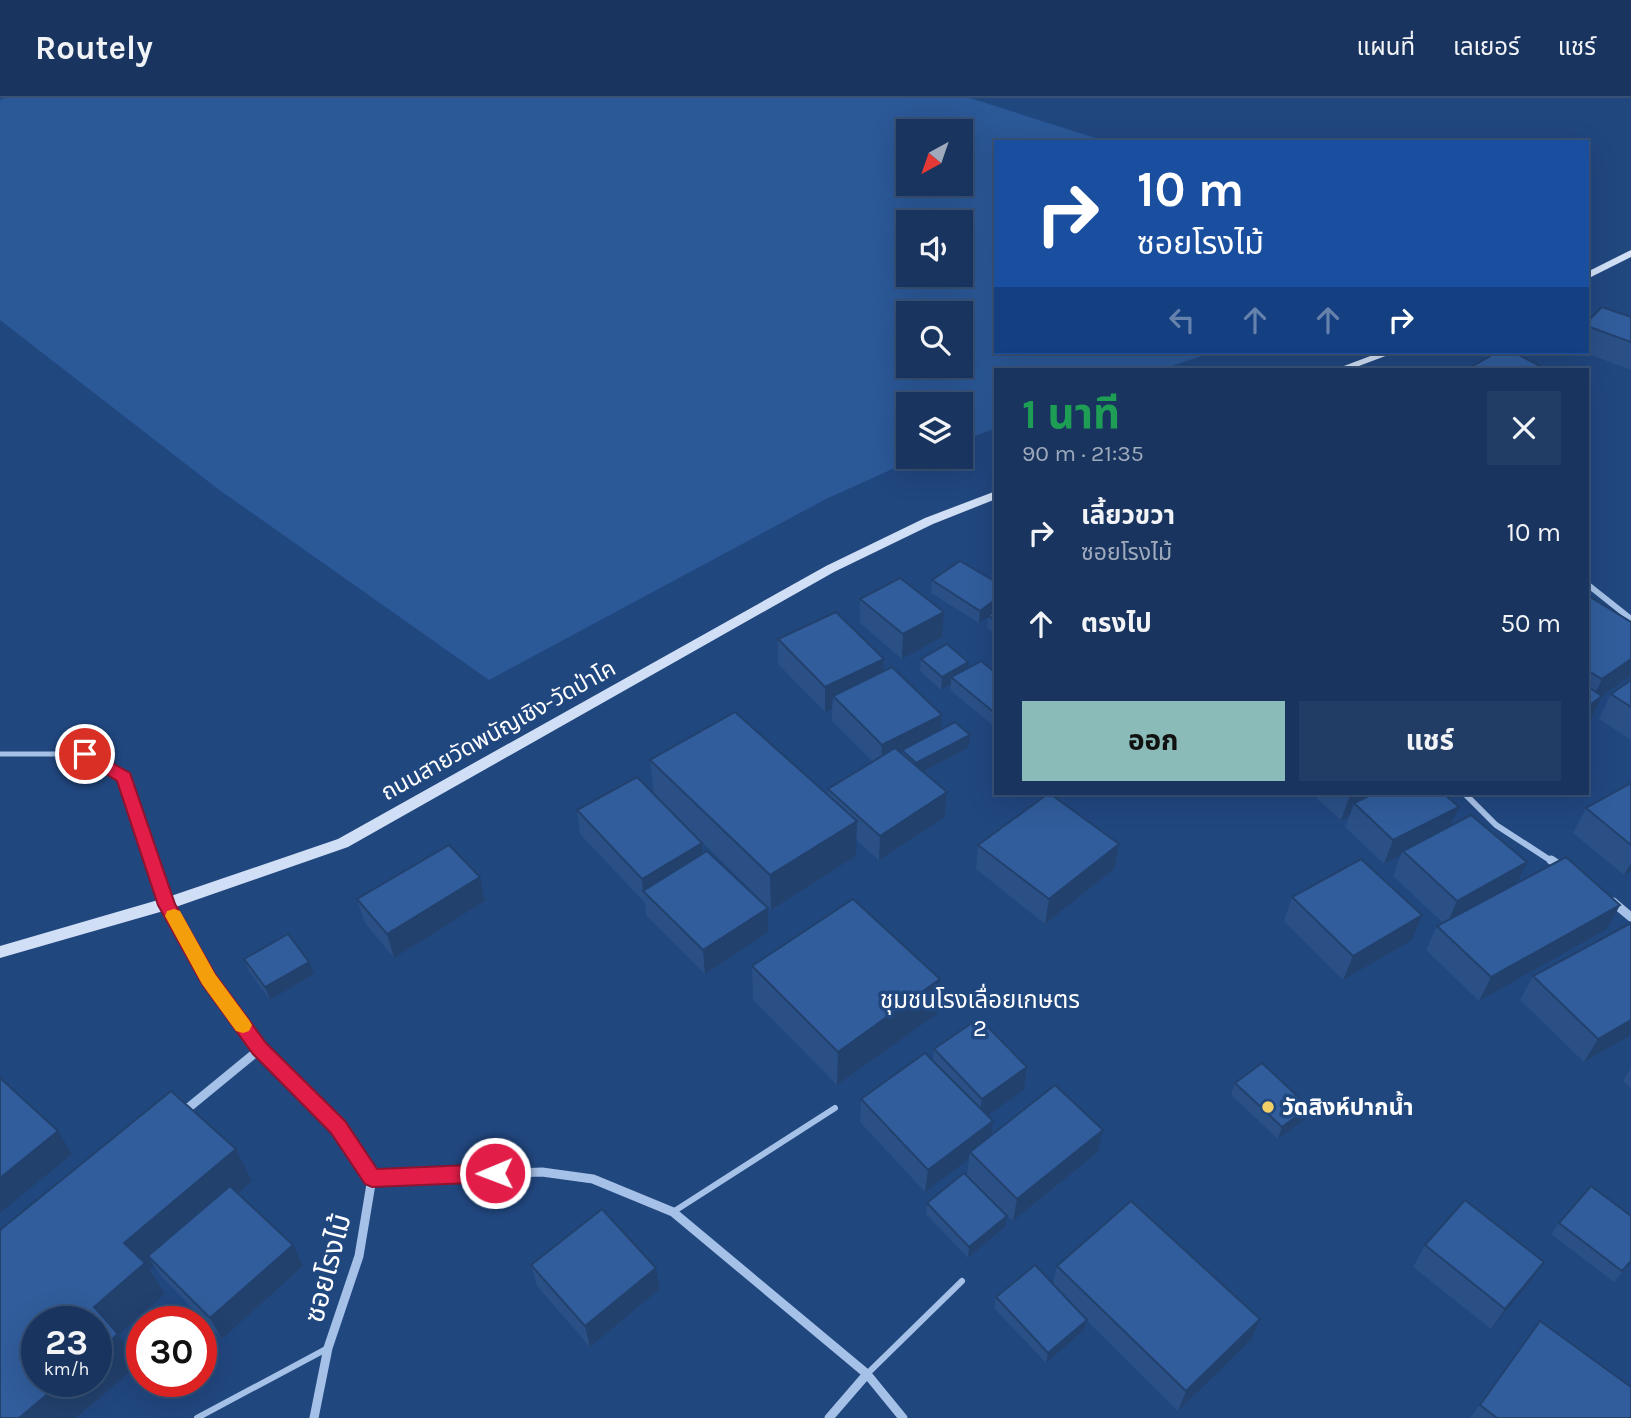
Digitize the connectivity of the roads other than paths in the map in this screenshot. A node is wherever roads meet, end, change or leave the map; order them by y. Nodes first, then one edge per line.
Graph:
1 (1631, 253) edge
2 (1589, 275) edge
3 (1385, 354) edge
4 (1344, 368) edge
5 (994, 496) edge
6 (1589, 586) edge
7 (1631, 619) edge
8 (0, 754) edge
9 (1466, 795) edge
10 (1569, 873) edge
11 (1604, 894) edge
12 (167, 905) junction
13 (1631, 917) edge
14 (0, 952) edge
15 (260, 1049) junction
16 (835, 1108) dead end
17 (177, 1117) edge
18 (372, 1178) junction
19 (673, 1212) junction
20 (962, 1281) dead end
21 (328, 1348) junction
22 (867, 1374) junction
23 (197, 1418) edge
24 (314, 1418) edge
25 (829, 1418) edge
26 (903, 1418) edge

1 - 2 main road
3 - 4 main road
5 - 12 main road, ถนนสายวัดพนัญเชิง-วัดป่าโค
6 - 7 street
8 - 12 lane
9 - 10 street
11 - 13 street
12 - 14 main road, ถนนสายวัดพนัญเชิง-วัดป่าโค
12 - 15 street
15 - 17 street
15 - 18 street
16 - 19 lane
18 - 19 street
18 - 21 street, ซอยโรงไม้
19 - 22 street
20 - 22 lane
21 - 23 lane
21 - 24 street, ซอยโรงไม้
22 - 25 street
22 - 26 street

